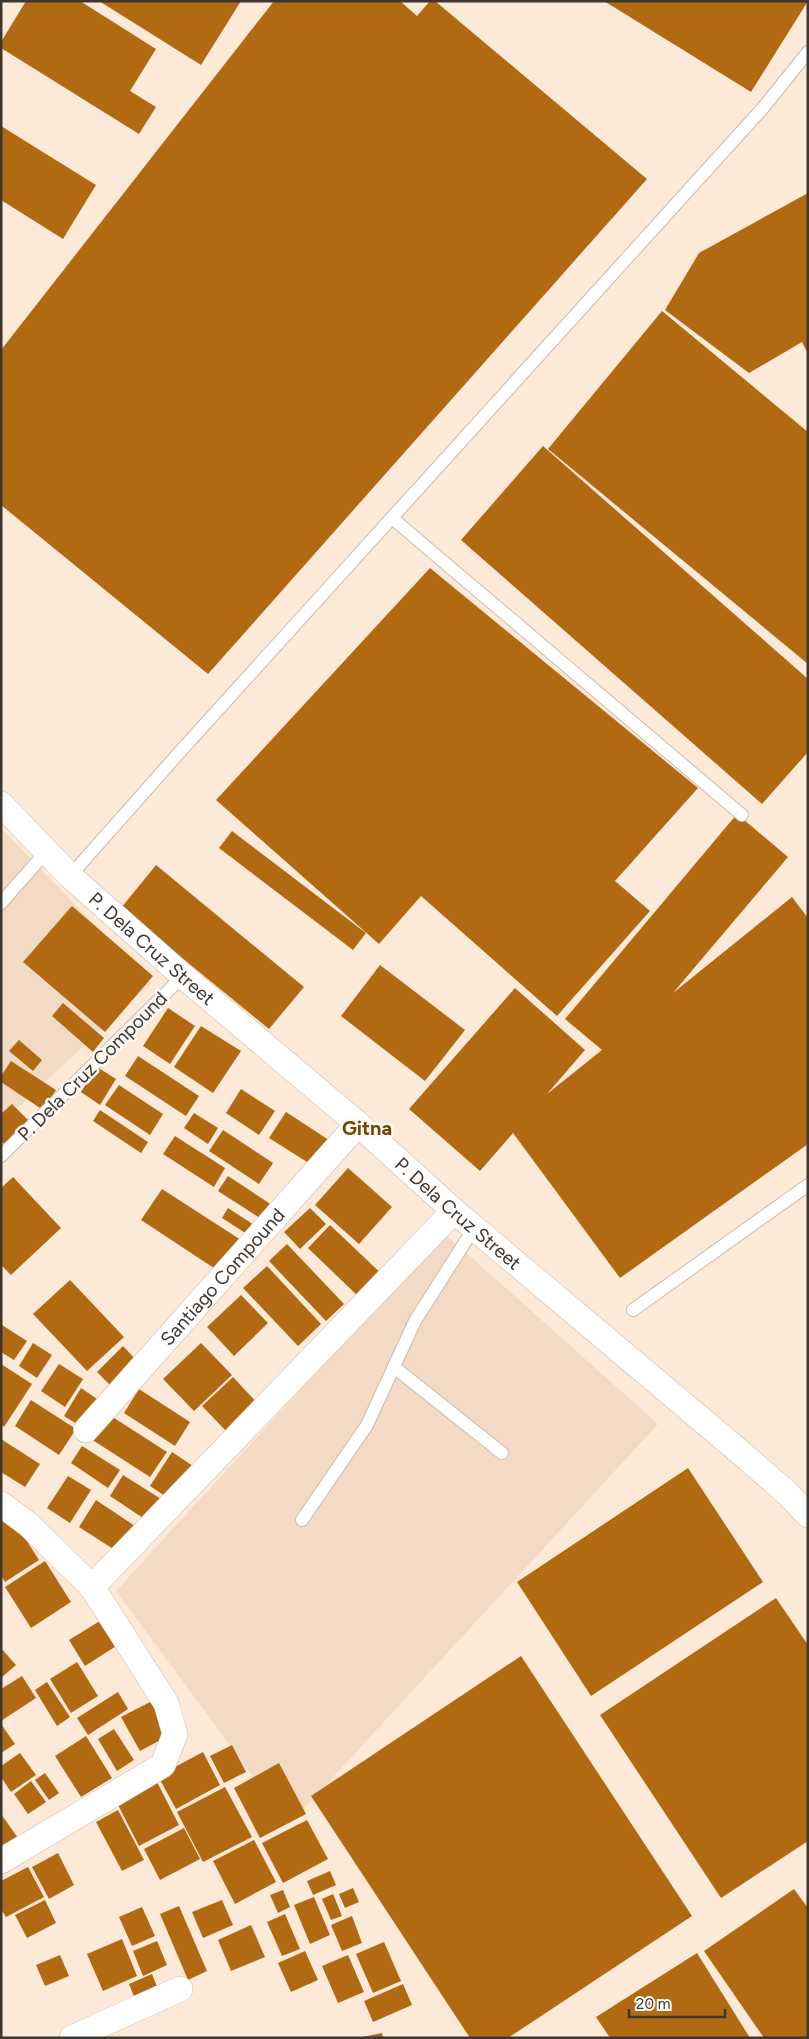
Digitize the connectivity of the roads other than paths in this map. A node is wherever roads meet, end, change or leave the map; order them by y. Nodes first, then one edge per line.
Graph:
1 (808, 52) edge
2 (392, 518) junction
3 (1, 804) edge
4 (742, 814) dead end
5 (47, 851) junction
6 (70, 876) junction
7 (1, 903) edge
8 (183, 976) junction
9 (358, 1124) junction
10 (1, 1156) edge
11 (808, 1185) edge
12 (454, 1211) junction
13 (474, 1228) junction
14 (633, 1310) dead end
15 (394, 1366) junction
16 (86, 1430) dead end
17 (502, 1453) dead end
18 (1, 1504) edge
19 (808, 1515) edge
20 (302, 1520) dead end
21 (92, 1588) junction
22 (1, 1861) edge
23 (180, 1989) dead end
24 (109, 2030) edge
25 (72, 2038) edge

1 - 2 lane
2 - 4 lane
2 - 6 lane
3 - 5 street, P. Dela Cruz Street
5 - 6 street, P. Dela Cruz Street
5 - 7 lane
6 - 8 street, P. Dela Cruz Street
8 - 9 street, P. Dela Cruz Street
8 - 10 lane, P. Dela Cruz Compound
9 - 12 street, P. Dela Cruz Street
9 - 16 street, Santiago Compound
11 - 14 lane
12 - 13 street, P. Dela Cruz Street
12 - 21 street
13 - 15 lane
13 - 19 street, P. Dela Cruz Street
15 - 17 lane
15 - 20 lane
18 - 21 street
21 - 22 street
23 - 24 street
24 - 25 street

